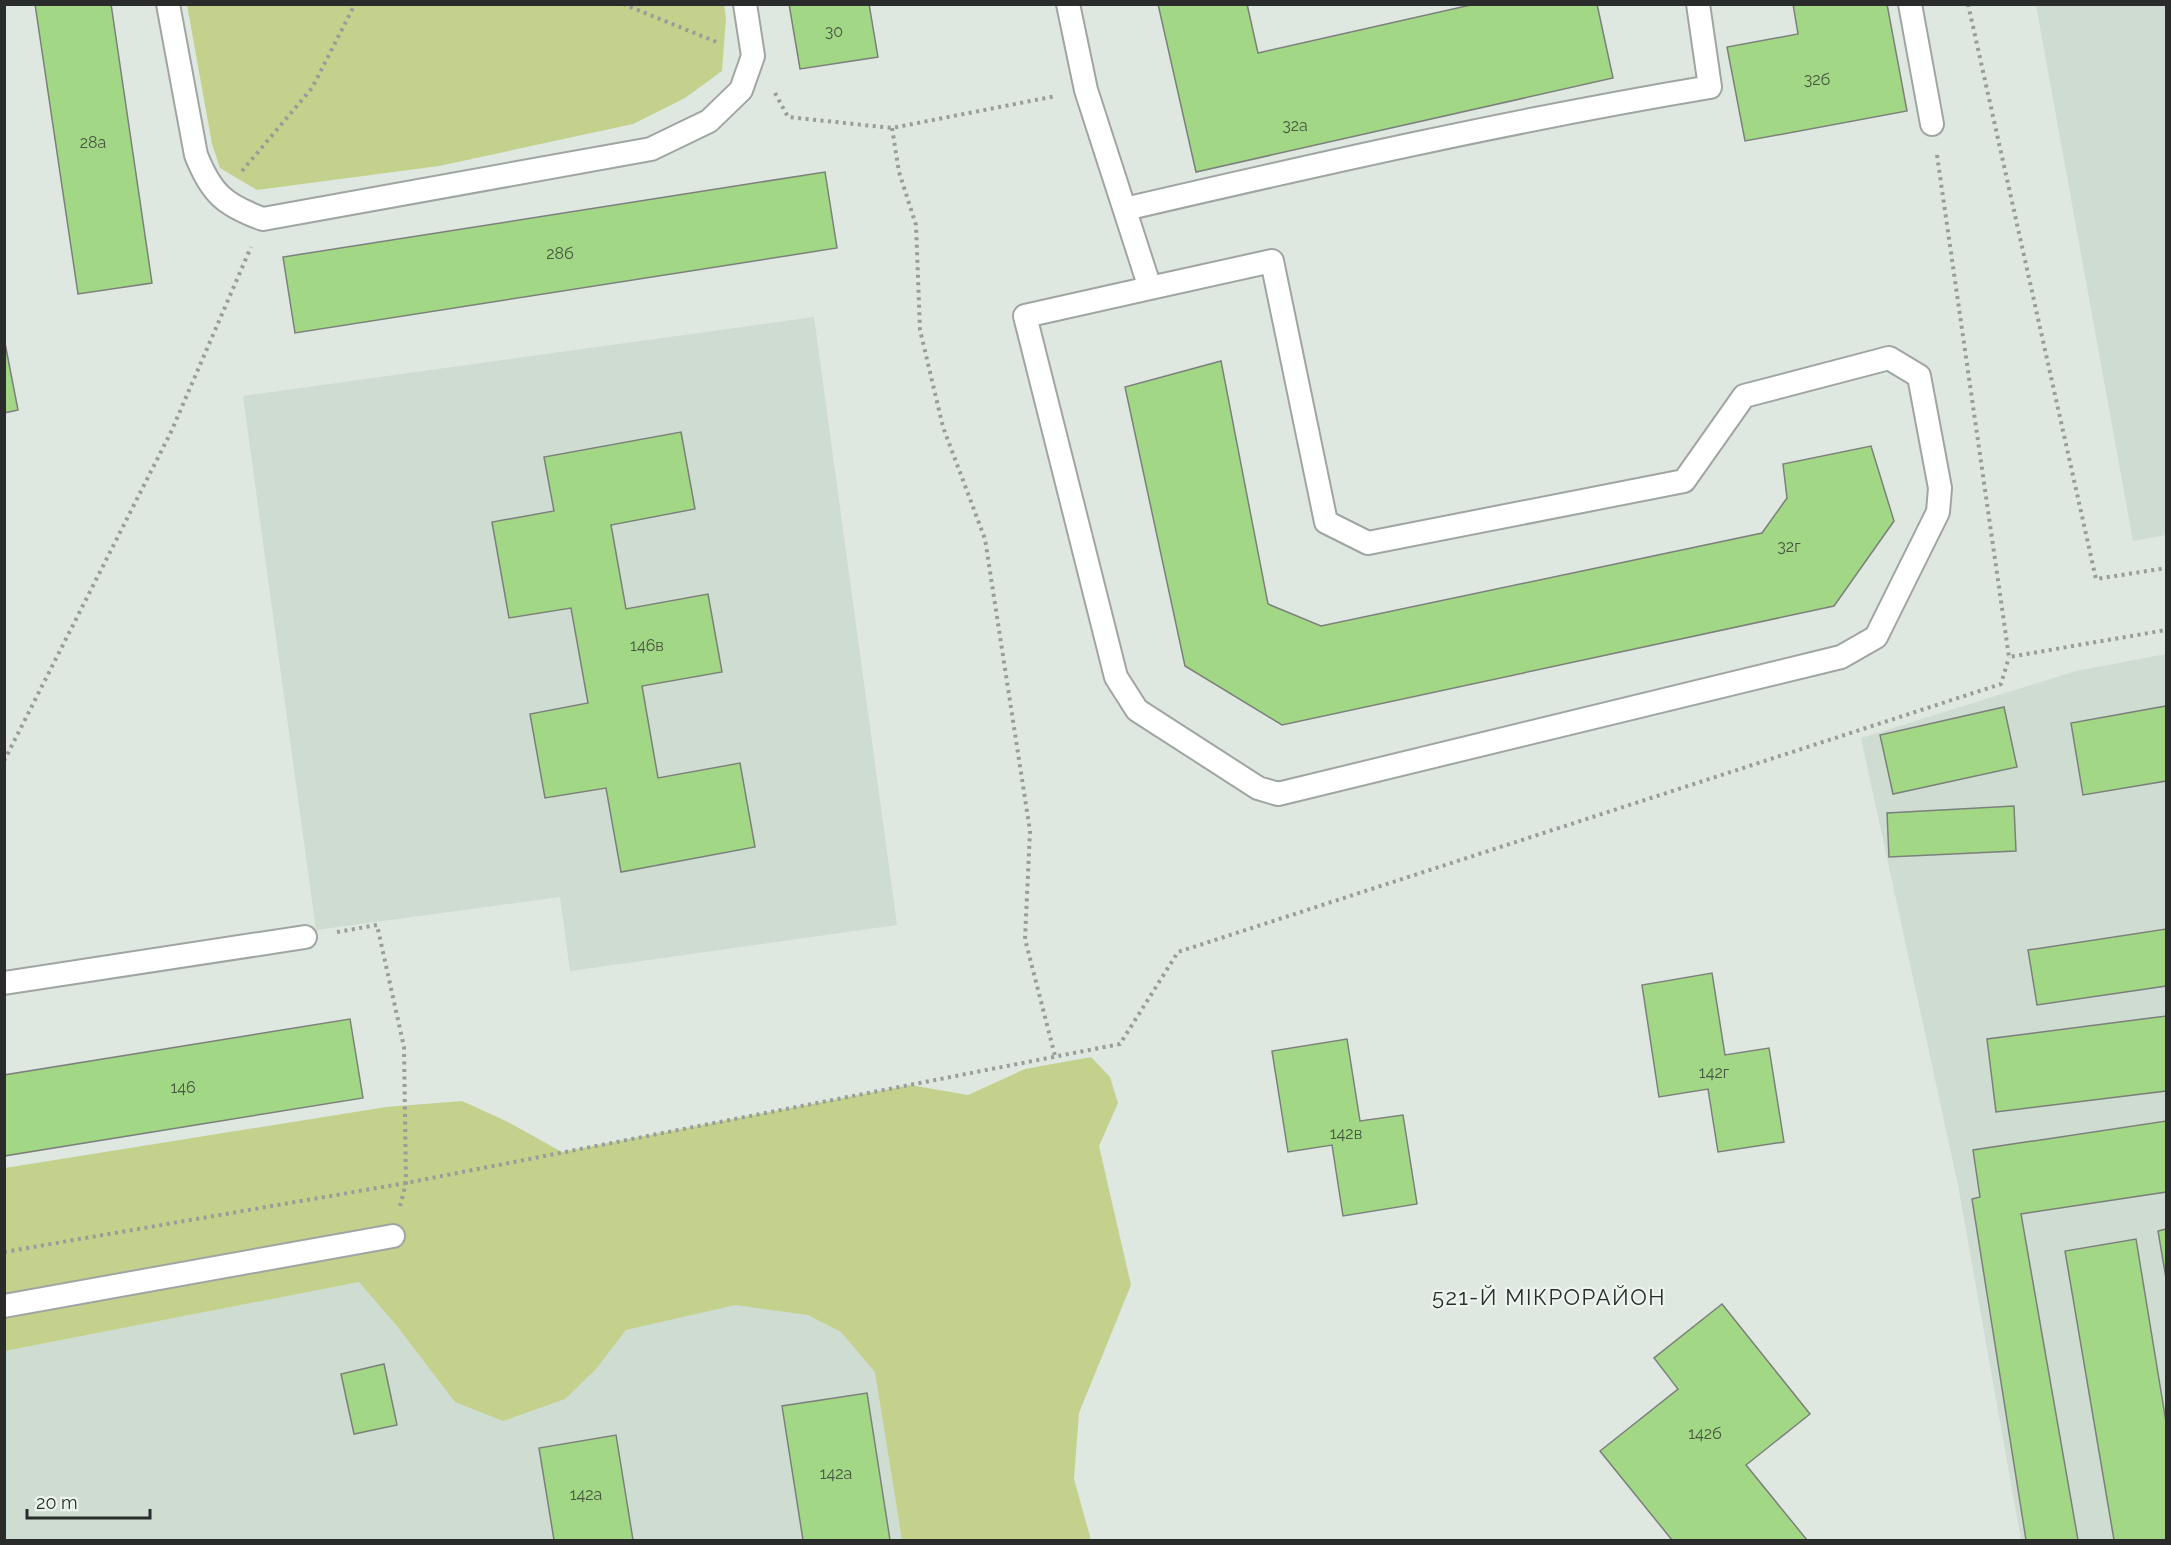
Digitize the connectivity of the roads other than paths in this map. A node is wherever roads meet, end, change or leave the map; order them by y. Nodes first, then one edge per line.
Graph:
1 (168, 4) edge
2 (745, 4) edge
3 (1068, 4) edge
4 (1698, 4) edge
5 (1910, 4) edge
6 (1932, 124) road end
7 (1125, 209) junction
8 (1150, 288) junction
9 (305, 937) road end
10 (4, 983) edge
11 (393, 1236) road end
12 (4, 1306) edge

1 - 2 lane
3 - 7 lane
4 - 7 lane
5 - 6 lane
7 - 8 lane
8 - 8 lane
9 - 10 lane
11 - 12 lane

